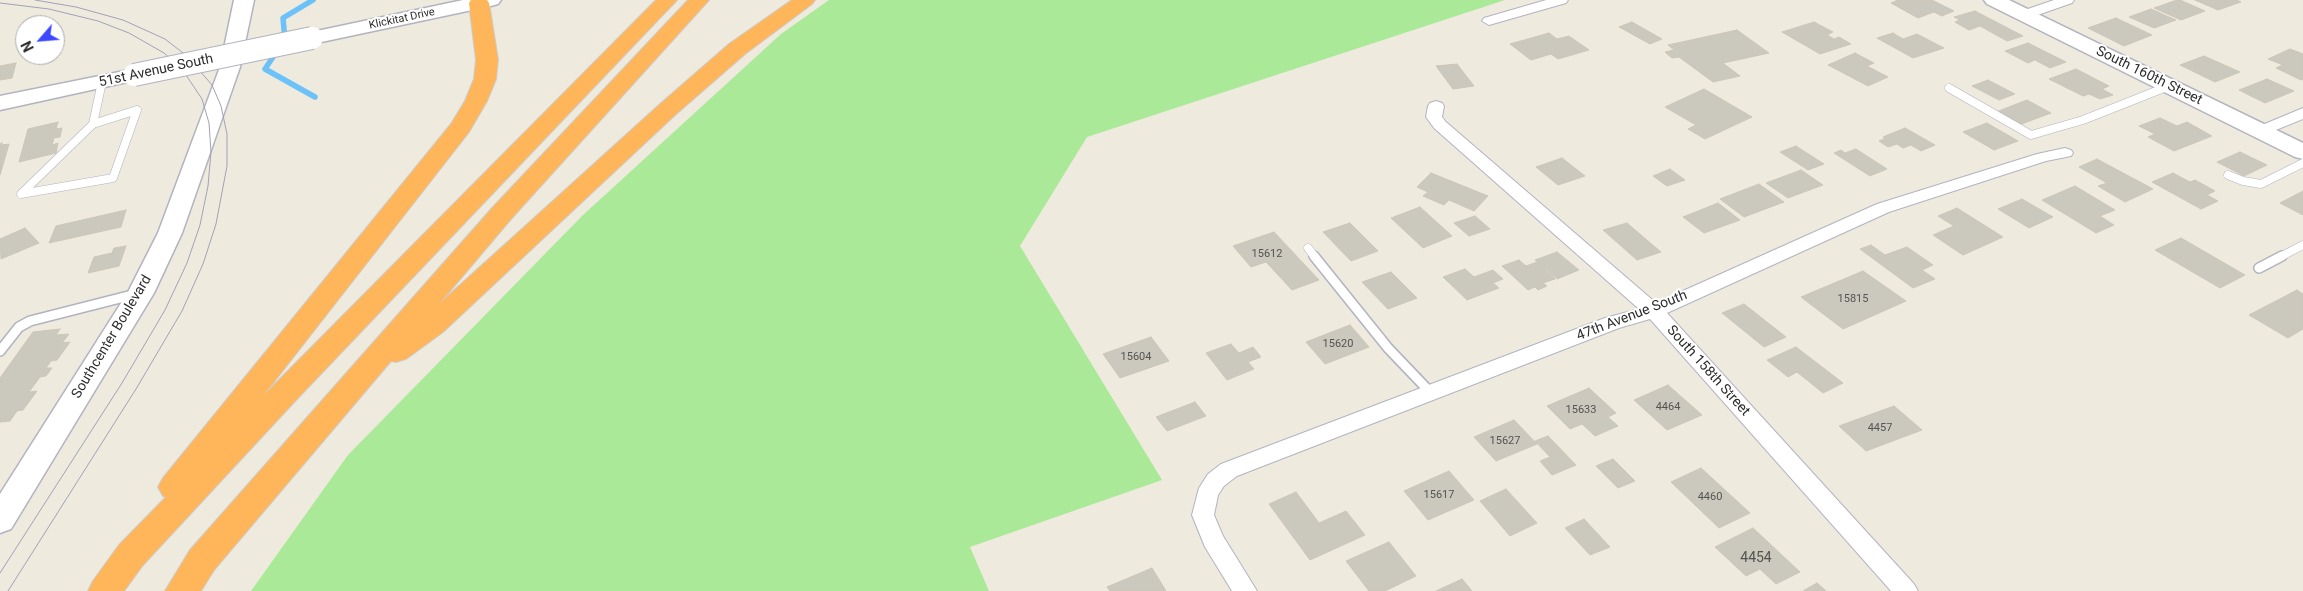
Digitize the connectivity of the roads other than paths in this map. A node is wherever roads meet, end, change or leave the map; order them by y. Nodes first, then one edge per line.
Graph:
1 (244, 0) edge
2 (654, 0) edge
3 (667, 0) edge
4 (698, 0) edge
5 (805, 0) edge
6 (1561, 0) edge
7 (1994, 0) edge
8 (2067, 0) edge
9 (485, 1) edge
10 (2024, 15) junction
11 (1489, 21) dead end
12 (312, 38) joint
13 (134, 76) joint
14 (102, 82) junction
15 (2169, 86) junction
16 (1949, 88) dead end
17 (0, 103) edge
18 (1436, 106) dead end
19 (2303, 113) edge
20 (93, 124) junction
21 (2261, 131) junction
22 (2303, 152) edge
23 (2065, 153) dead end
24 (2303, 163) edge
25 (2228, 175) dead end
26 (460, 211) junction
27 (2303, 245) edge
28 (1308, 248) dead end
29 (2259, 268) dead end
30 (141, 293) junction
31 (1654, 311) junction
32 (0, 351) edge
33 (362, 376) junction
34 (1431, 393) junction
35 (0, 520) edge
36 (131, 556) junction
37 (105, 591) edge
38 (182, 591) edge
39 (1245, 591) edge
40 (1906, 591) edge

1 - 30 street, Southcenter Boulevard
2 - 26 highway
3 - 26 highway
4 - 33 highway
5 - 33 highway
6 - 11 street
7 - 10 street, South 160th Street
8 - 10 street
9 - 12 street, Klickitat Drive
9 - 36 highway
10 - 15 street, South 160th Street
12 - 13 street, 51st Avenue South, bridge
13 - 14 street, 51st Avenue South
14 - 17 street, 51st Avenue South
14 - 20 lane
15 - 16 lane
15 - 21 street, South 160th Street
18 - 31 street, South 158th Street
19 - 21 street
20 - 20 lane
21 - 22 street, South 160th Street
23 - 31 street, 47th Avenue South
24 - 25 lane
26 - 36 highway
27 - 29 lane
28 - 34 lane
30 - 32 lane
30 - 35 street, Southcenter Boulevard
31 - 34 street, 47th Avenue South
31 - 40 street, South 158th Street
33 - 38 highway
34 - 39 street, 47th Avenue South
36 - 37 highway

